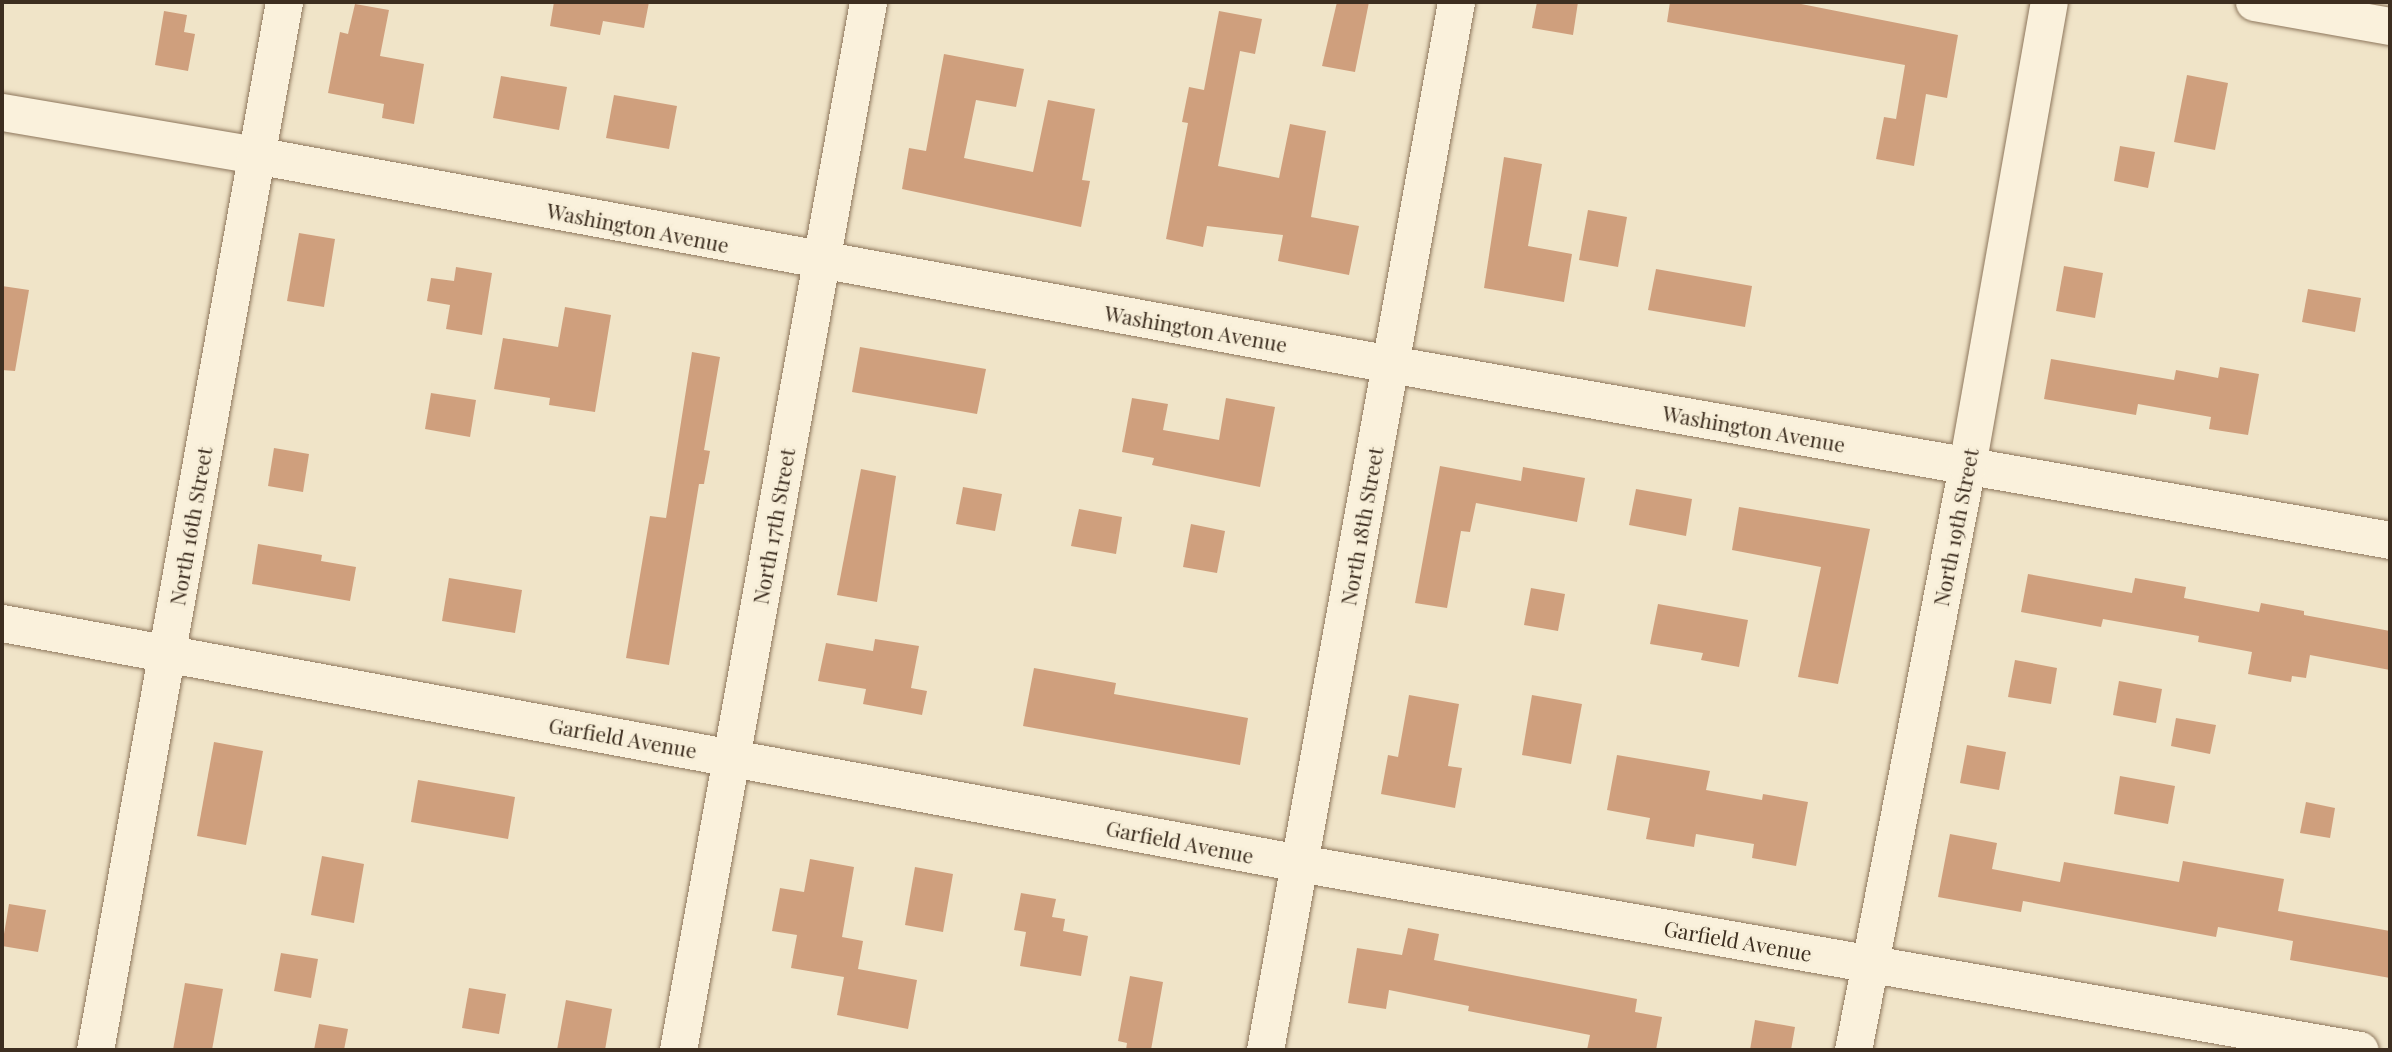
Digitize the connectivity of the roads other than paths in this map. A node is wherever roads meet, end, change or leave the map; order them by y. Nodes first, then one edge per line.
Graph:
1 (284, 2) edge
2 (868, 2) edge
3 (1456, 2) edge
4 (2049, 2) edge
5 (2254, 2) edge
6 (2390, 26) edge
7 (2, 112) edge
8 (255, 155) junction
9 (821, 261) junction
10 (1390, 364) junction
11 (1967, 466) junction
12 (2390, 540) edge
13 (2, 623) edge
14 (168, 653) junction
15 (731, 757) junction
16 (1299, 863) junction
17 (1869, 962) junction
18 (95, 1050) edge
19 (678, 1050) edge
20 (1265, 1050) edge
21 (1853, 1050) edge
22 (2360, 1050) edge

1 - 8 street, North 16th Street
2 - 9 street, North 17th Street
3 - 10 street, North 18th Street
4 - 11 street, North 19th Street
5 - 6 street
7 - 8 street, Washington Avenue
8 - 9 street, Washington Avenue
8 - 14 street, North 16th Street
9 - 10 street, Washington Avenue
9 - 15 street, North 17th Street
10 - 11 street, Washington Avenue
10 - 16 street, North 18th Street
11 - 12 street, Washington Avenue
11 - 17 street, North 19th Street
13 - 14 street, Garfield Avenue
14 - 15 street, Garfield Avenue
14 - 18 street, North 16th Street
15 - 16 street, Garfield Avenue
15 - 19 street, North 17th Street
16 - 17 street, Garfield Avenue
16 - 20 street, North 18th Street
17 - 21 street, North 19th Street
17 - 22 street, Garfield Avenue

